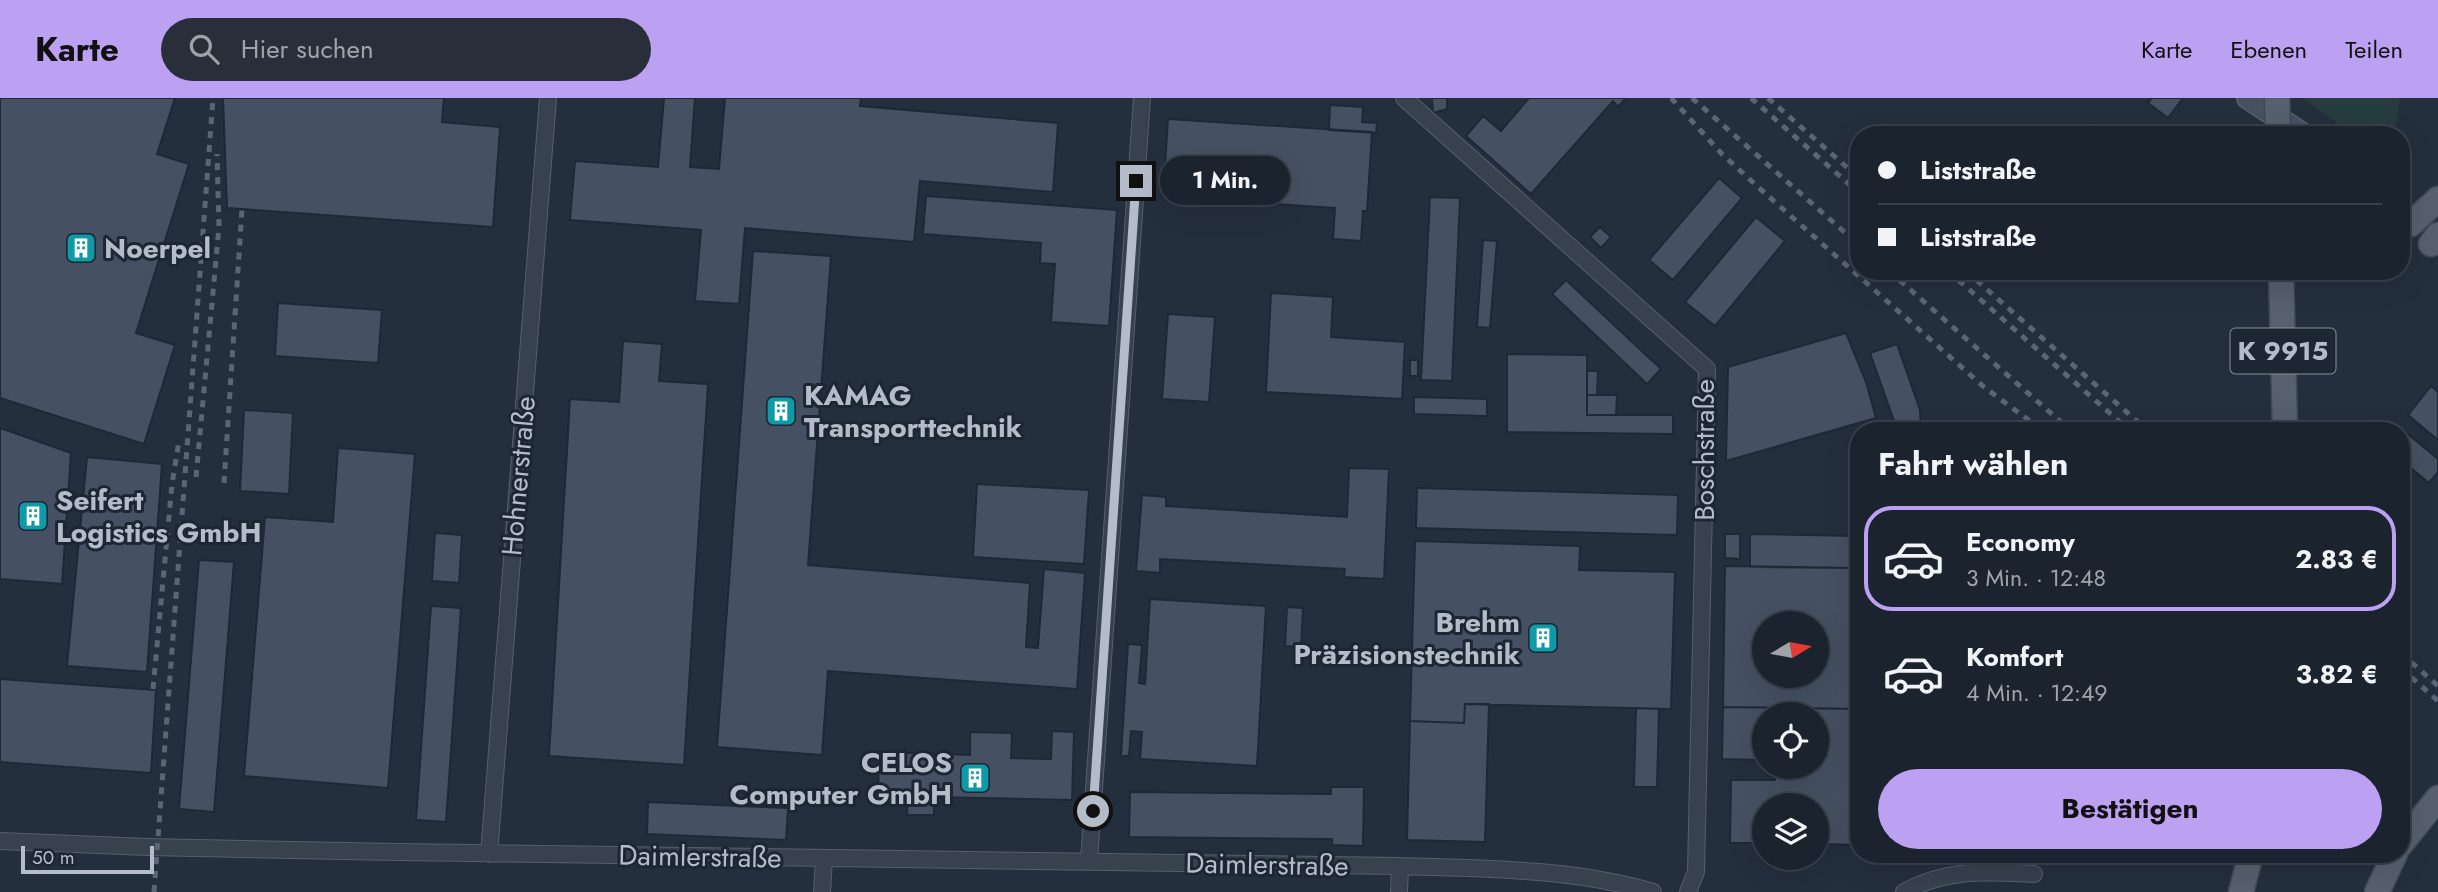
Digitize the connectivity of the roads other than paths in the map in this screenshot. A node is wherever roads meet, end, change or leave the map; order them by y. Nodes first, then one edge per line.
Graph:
1 (548, 98) edge
2 (1142, 98) edge
3 (1404, 98) edge
4 (2248, 98) edge
5 (2277, 98) edge
6 (2278, 126) edge
7 (2290, 126) edge
8 (2438, 199) edge
9 (2410, 216) edge
10 (2410, 222) edge
11 (2436, 243) edge
12 (2281, 280) edge
13 (2285, 422) edge
14 (2431, 806) edge
15 (2410, 833) edge
16 (0, 841) edge
17 (489, 854) junction
18 (824, 858) junction
19 (1089, 861) junction
20 (2249, 863) edge
21 (2391, 863) edge
22 (1400, 866) junction
23 (2034, 874) dead end
24 (2243, 887) edge
25 (822, 888) edge
26 (1399, 890) edge
27 (1653, 892) edge
28 (1688, 892) edge
29 (1904, 892) edge
30 (2377, 892) edge

1 - 17 street, Hohnerstraße
2 - 19 street
3 - 28 street, Boschstraße
4 - 7 main road
5 - 6 main road, bridge
8 - 9 main road
10 - 11 main road
12 - 13 main road, K 9915
14 - 15 main road
16 - 17 street, Daimlerstraße
17 - 18 street, Daimlerstraße
18 - 19 street, Daimlerstraße
18 - 25 street
19 - 22 street, Daimlerstraße
20 - 24 main road
21 - 30 main road
22 - 26 street
22 - 27 street, Daimlerstraße
23 - 29 street

